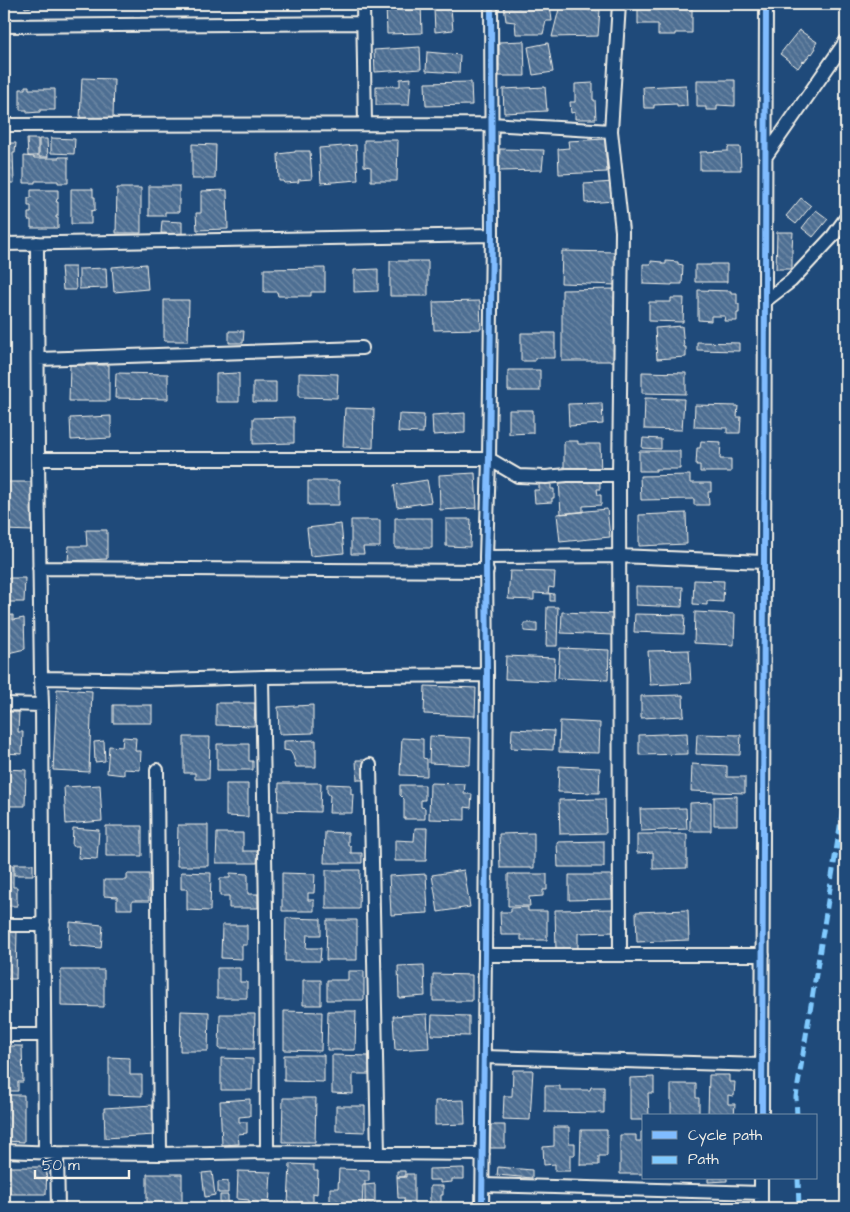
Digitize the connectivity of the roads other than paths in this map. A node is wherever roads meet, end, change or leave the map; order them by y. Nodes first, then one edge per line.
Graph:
1 (363, 4) edge
2 (491, 4) edge
3 (619, 4) edge
4 (766, 4) edge
5 (363, 22) junction
6 (4, 26) edge
7 (846, 41) edge
8 (365, 124) junction
9 (491, 124) junction
10 (4, 125) edge
11 (611, 131) junction
12 (766, 156) junction
13 (846, 218) edge
14 (492, 235) junction
15 (37, 243) junction
16 (4, 244) edge
17 (765, 301) junction
18 (362, 348) dead end
19 (38, 359) junction
20 (38, 459) junction
21 (489, 459) junction
22 (619, 475) junction
23 (620, 556) junction
24 (486, 557) junction
25 (764, 562) junction
26 (39, 568) junction
27 (487, 571) junction
28 (487, 675) junction
29 (262, 677) junction
30 (41, 678) junction
31 (4, 704) edge
32 (42, 705) junction
33 (370, 766) dead end
34 (157, 770) dead end
35 (44, 924) junction
36 (4, 925) edge
37 (486, 955) junction
38 (620, 955) junction
39 (763, 955) junction
40 (4, 1034) edge
41 (44, 1035) junction
42 (484, 1057) junction
43 (762, 1065) junction
44 (762, 1114) edge
45 (4, 1151) edge
46 (267, 1152) junction
47 (51, 1153) junction
48 (378, 1153) junction
49 (160, 1154) junction
50 (484, 1154) junction
51 (761, 1180) edge
52 (483, 1185) junction
53 (761, 1193) junction
54 (58, 1208) edge
55 (482, 1208) edge
56 (762, 1208) edge

1 - 5 street
2 - 9 street
3 - 11 street
4 - 12 street
5 - 6 street
5 - 8 street
7 - 12 street
8 - 9 street
8 - 10 street
9 - 11 street
9 - 14 street
11 - 22 street
12 - 17 street
13 - 17 street
14 - 15 street
14 - 21 street
15 - 16 street
15 - 19 street
17 - 25 street
18 - 19 street
19 - 20 street
20 - 21 street
20 - 26 street
21 - 22 street
21 - 24 street
22 - 23 street
23 - 24 street
23 - 25 street
23 - 38 street
24 - 27 street
25 - 39 street
26 - 27 street
26 - 30 street
27 - 28 street
28 - 29 street
28 - 37 street
29 - 30 street
29 - 46 street
30 - 32 street
31 - 32 street
32 - 35 street
33 - 48 street
34 - 49 street
35 - 36 street
35 - 41 street
37 - 38 street
37 - 42 street
38 - 39 street
39 - 43 street
40 - 41 street
41 - 47 street
42 - 43 street
42 - 50 street
43 - 44 street
45 - 47 street
46 - 48 street
46 - 49 street
47 - 49 street
47 - 54 street
48 - 50 street
50 - 52 street
51 - 53 street
52 - 53 street
52 - 55 street
53 - 56 street

